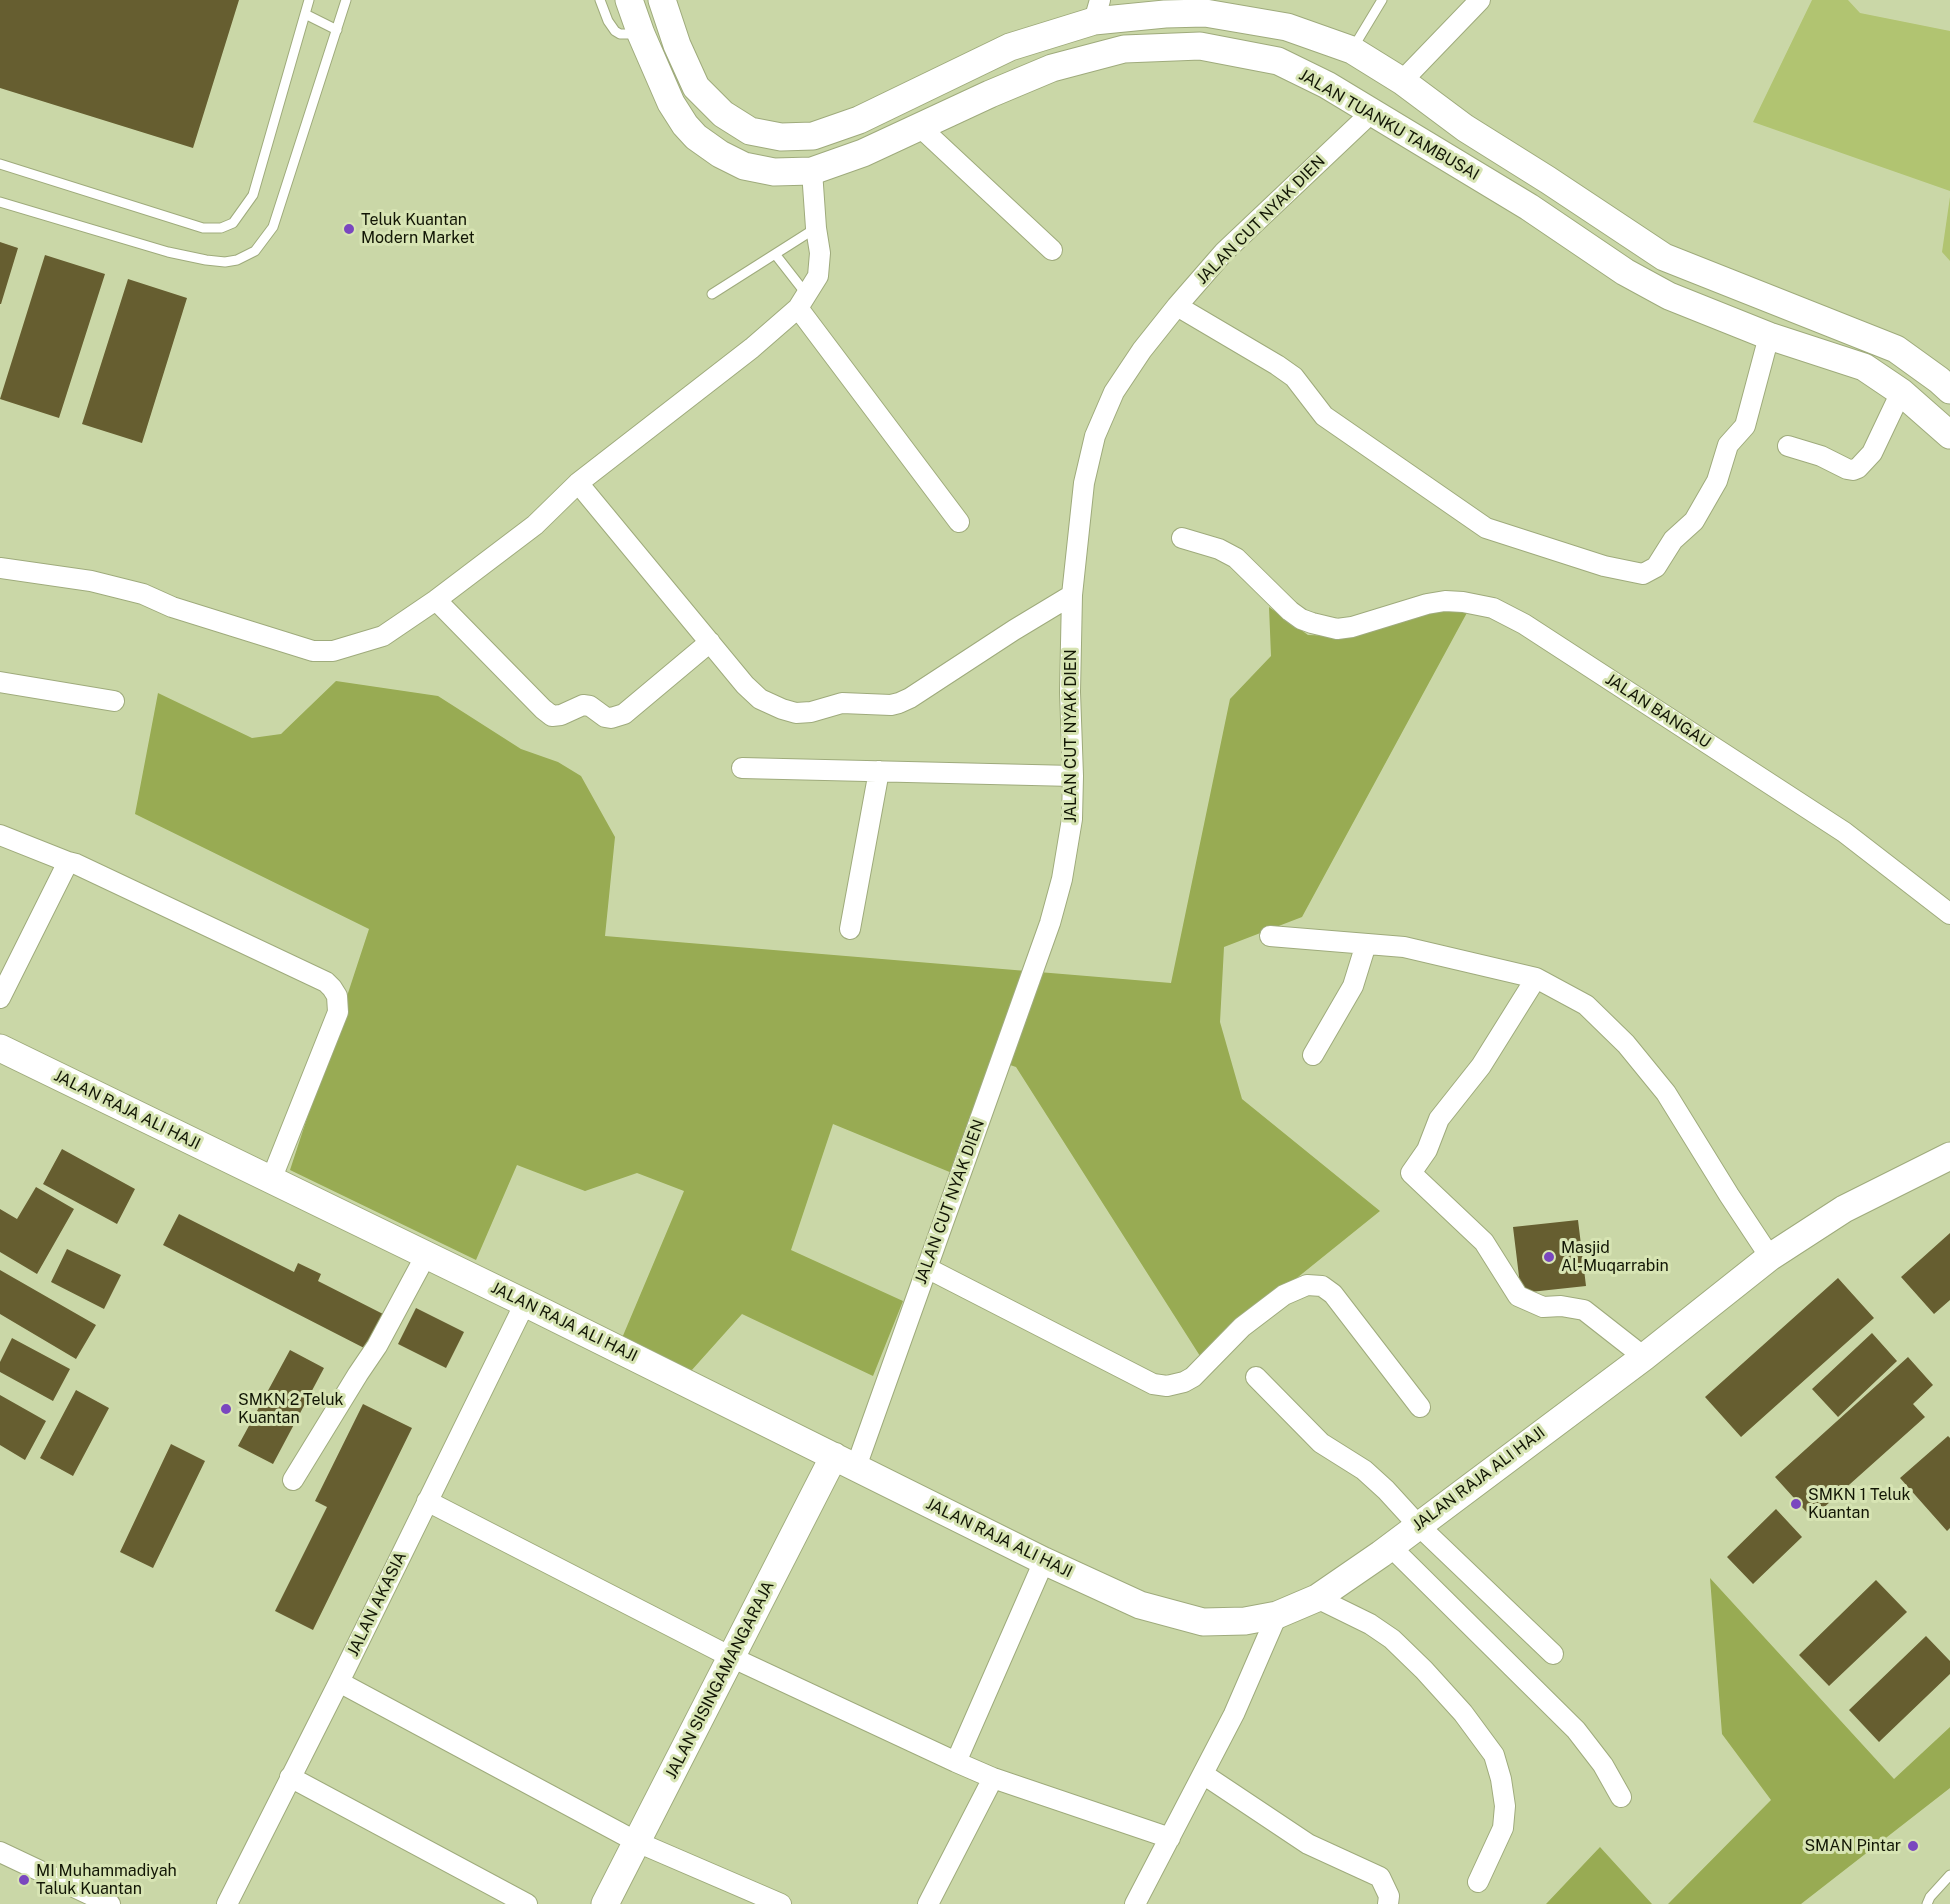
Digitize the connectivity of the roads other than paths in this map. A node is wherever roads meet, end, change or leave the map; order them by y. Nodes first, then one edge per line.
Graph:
1 (309, 0) edge
2 (346, 0) edge
3 (600, 0) edge
4 (629, 0) edge
5 (662, 0) edge
6 (1382, 0) edge
7 (1480, 0) edge
8 (1097, 11) edge
9 (1205, 13) junction
10 (305, 14) junction
11 (337, 30) junction
12 (640, 34) junction
13 (1200, 46) junction
14 (1352, 50) junction
15 (1402, 81) junction
16 (1372, 112) junction
17 (920, 127) junction
18 (0, 164) edge
19 (812, 171) junction
20 (1548, 180) junction
21 (0, 202) edge
22 (1529, 207) junction
23 (816, 228) junction
24 (1052, 250) dead end
25 (775, 254) junction
26 (712, 294) dead end
27 (803, 302) junction
28 (1177, 306) junction
29 (1769, 336) junction
30 (1950, 390) edge
31 (1901, 392) junction
32 (1950, 435) edge
33 (1788, 446) dead end
34 (578, 483) junction
35 (959, 522) dead end
36 (1182, 538) dead end
37 (0, 568) edge
38 (1072, 595) junction
39 (436, 600) junction
40 (710, 642) junction
41 (0, 682) edge
42 (114, 701) dead end
43 (742, 768) dead end
44 (879, 771) junction
45 (1073, 776) junction
46 (0, 835) edge
47 (68, 862) junction
48 (1950, 914) edge
49 (850, 929) dead end
50 (1270, 936) dead end
51 (1365, 944) junction
52 (1536, 978) junction
53 (0, 998) edge
54 (0, 1048) edge
55 (1313, 1055) dead end
56 (1950, 1156) edge
57 (271, 1180) junction
58 (426, 1255) junction
59 (1770, 1257) junction
60 (927, 1268) junction
61 (525, 1303) junction
62 (1644, 1357) junction
63 (1256, 1377) dead end
64 (1420, 1407) dead end
65 (845, 1461) junction
66 (293, 1480) dead end
67 (427, 1501) junction
68 (1418, 1525) junction
69 (1390, 1546) junction
70 (1044, 1561) junction
71 (1317, 1598) junction
72 (1277, 1615) junction
73 (1553, 1654) dead end
74 (732, 1657) junction
75 (339, 1682) junction
76 (956, 1761) junction
77 (1203, 1774) junction
78 (291, 1777) junction
79 (993, 1778) junction
80 (1621, 1797) dead end
81 (1170, 1838) junction
82 (637, 1842) junction
83 (0, 1852) edge
84 (1950, 1875) edge
85 (1478, 1882) dead end
86 (110, 1904) edge
87 (226, 1904) edge
88 (527, 1904) edge
89 (605, 1904) edge
90 (781, 1904) edge
91 (928, 1904) edge
92 (1135, 1904) edge
93 (1388, 1904) edge
94 (1927, 1904) edge

1 - 10 lane
2 - 11 lane
3 - 12 lane
4 - 12 main road, JALAN TUANKU TAMBUSAI
5 - 8 main road, JALAN TUANKU TAMBUSAI
6 - 14 lane
7 - 15 street
8 - 9 main road, JALAN TUANKU TAMBUSAI
9 - 13 main road
9 - 14 main road, JALAN TUANKU TAMBUSAI
10 - 11 lane
10 - 18 lane
11 - 21 lane
12 - 19 main road, JALAN TUANKU TAMBUSAI
13 - 16 main road, JALAN TUANKU TAMBUSAI
13 - 17 main road, JALAN TUANKU TAMBUSAI
14 - 15 main road, JALAN TUANKU TAMBUSAI
15 - 20 main road, JALAN TUANKU TAMBUSAI
16 - 22 main road, JALAN TUANKU TAMBUSAI
16 - 28 street, JALAN CUT NYAK DIEN
17 - 19 main road, JALAN TUANKU TAMBUSAI
17 - 24 street
19 - 23 street
20 - 22 main road
20 - 30 main road, JALAN TUANKU TAMBUSAI
22 - 29 main road, JALAN TUANKU TAMBUSAI
23 - 25 lane
23 - 27 street
25 - 26 lane
25 - 27 lane
27 - 34 street
27 - 35 street
28 - 29 street
28 - 38 street, JALAN CUT NYAK DIEN
29 - 31 main road, JALAN TUANKU TAMBUSAI
31 - 32 main road, JALAN TUANKU TAMBUSAI
31 - 33 street
34 - 39 street
34 - 40 street
36 - 48 street, JALAN BANGAU
37 - 39 street
38 - 40 street
38 - 45 street, JALAN CUT NYAK DIEN
39 - 40 street
41 - 42 street
43 - 44 street
44 - 45 street
44 - 49 street
45 - 60 street, JALAN CUT NYAK DIEN
46 - 47 street
47 - 53 street
47 - 57 street
50 - 51 street
51 - 52 street
51 - 55 street
52 - 59 street
52 - 62 street
54 - 57 main road, JALAN RAJA ALI HAJI
56 - 59 main road, JALAN RAJA ALI HAJI
57 - 58 main road, JALAN RAJA ALI HAJI
58 - 61 main road, JALAN RAJA ALI HAJI
58 - 66 street
59 - 62 main road, JALAN RAJA ALI HAJI
60 - 64 street
60 - 65 street, JALAN CUT NYAK DIEN
61 - 65 main road, JALAN RAJA ALI HAJI
61 - 67 street, JALAN AKASIA
62 - 68 main road, JALAN RAJA ALI HAJI
63 - 68 street
65 - 70 main road, JALAN RAJA ALI HAJI
65 - 74 main road, JALAN SISINGAMANGARAJA
67 - 74 street
67 - 75 street, JALAN AKASIA
68 - 69 main road, JALAN RAJA ALI HAJI
68 - 73 street
69 - 71 main road, JALAN RAJA ALI HAJI
69 - 80 street
70 - 72 main road, JALAN RAJA ALI HAJI
70 - 76 street
71 - 72 main road, JALAN RAJA ALI HAJI
71 - 85 street
72 - 77 street
74 - 76 street
74 - 82 main road, JALAN SISINGAMANGARAJA
75 - 78 street, JALAN AKASIA
75 - 82 street
76 - 79 street
77 - 81 street
77 - 93 street
78 - 87 street, JALAN AKASIA
78 - 88 street
79 - 81 street
79 - 91 street
81 - 92 street
82 - 89 main road, JALAN SISINGAMANGARAJA
82 - 90 street
83 - 86 street
84 - 94 lane

